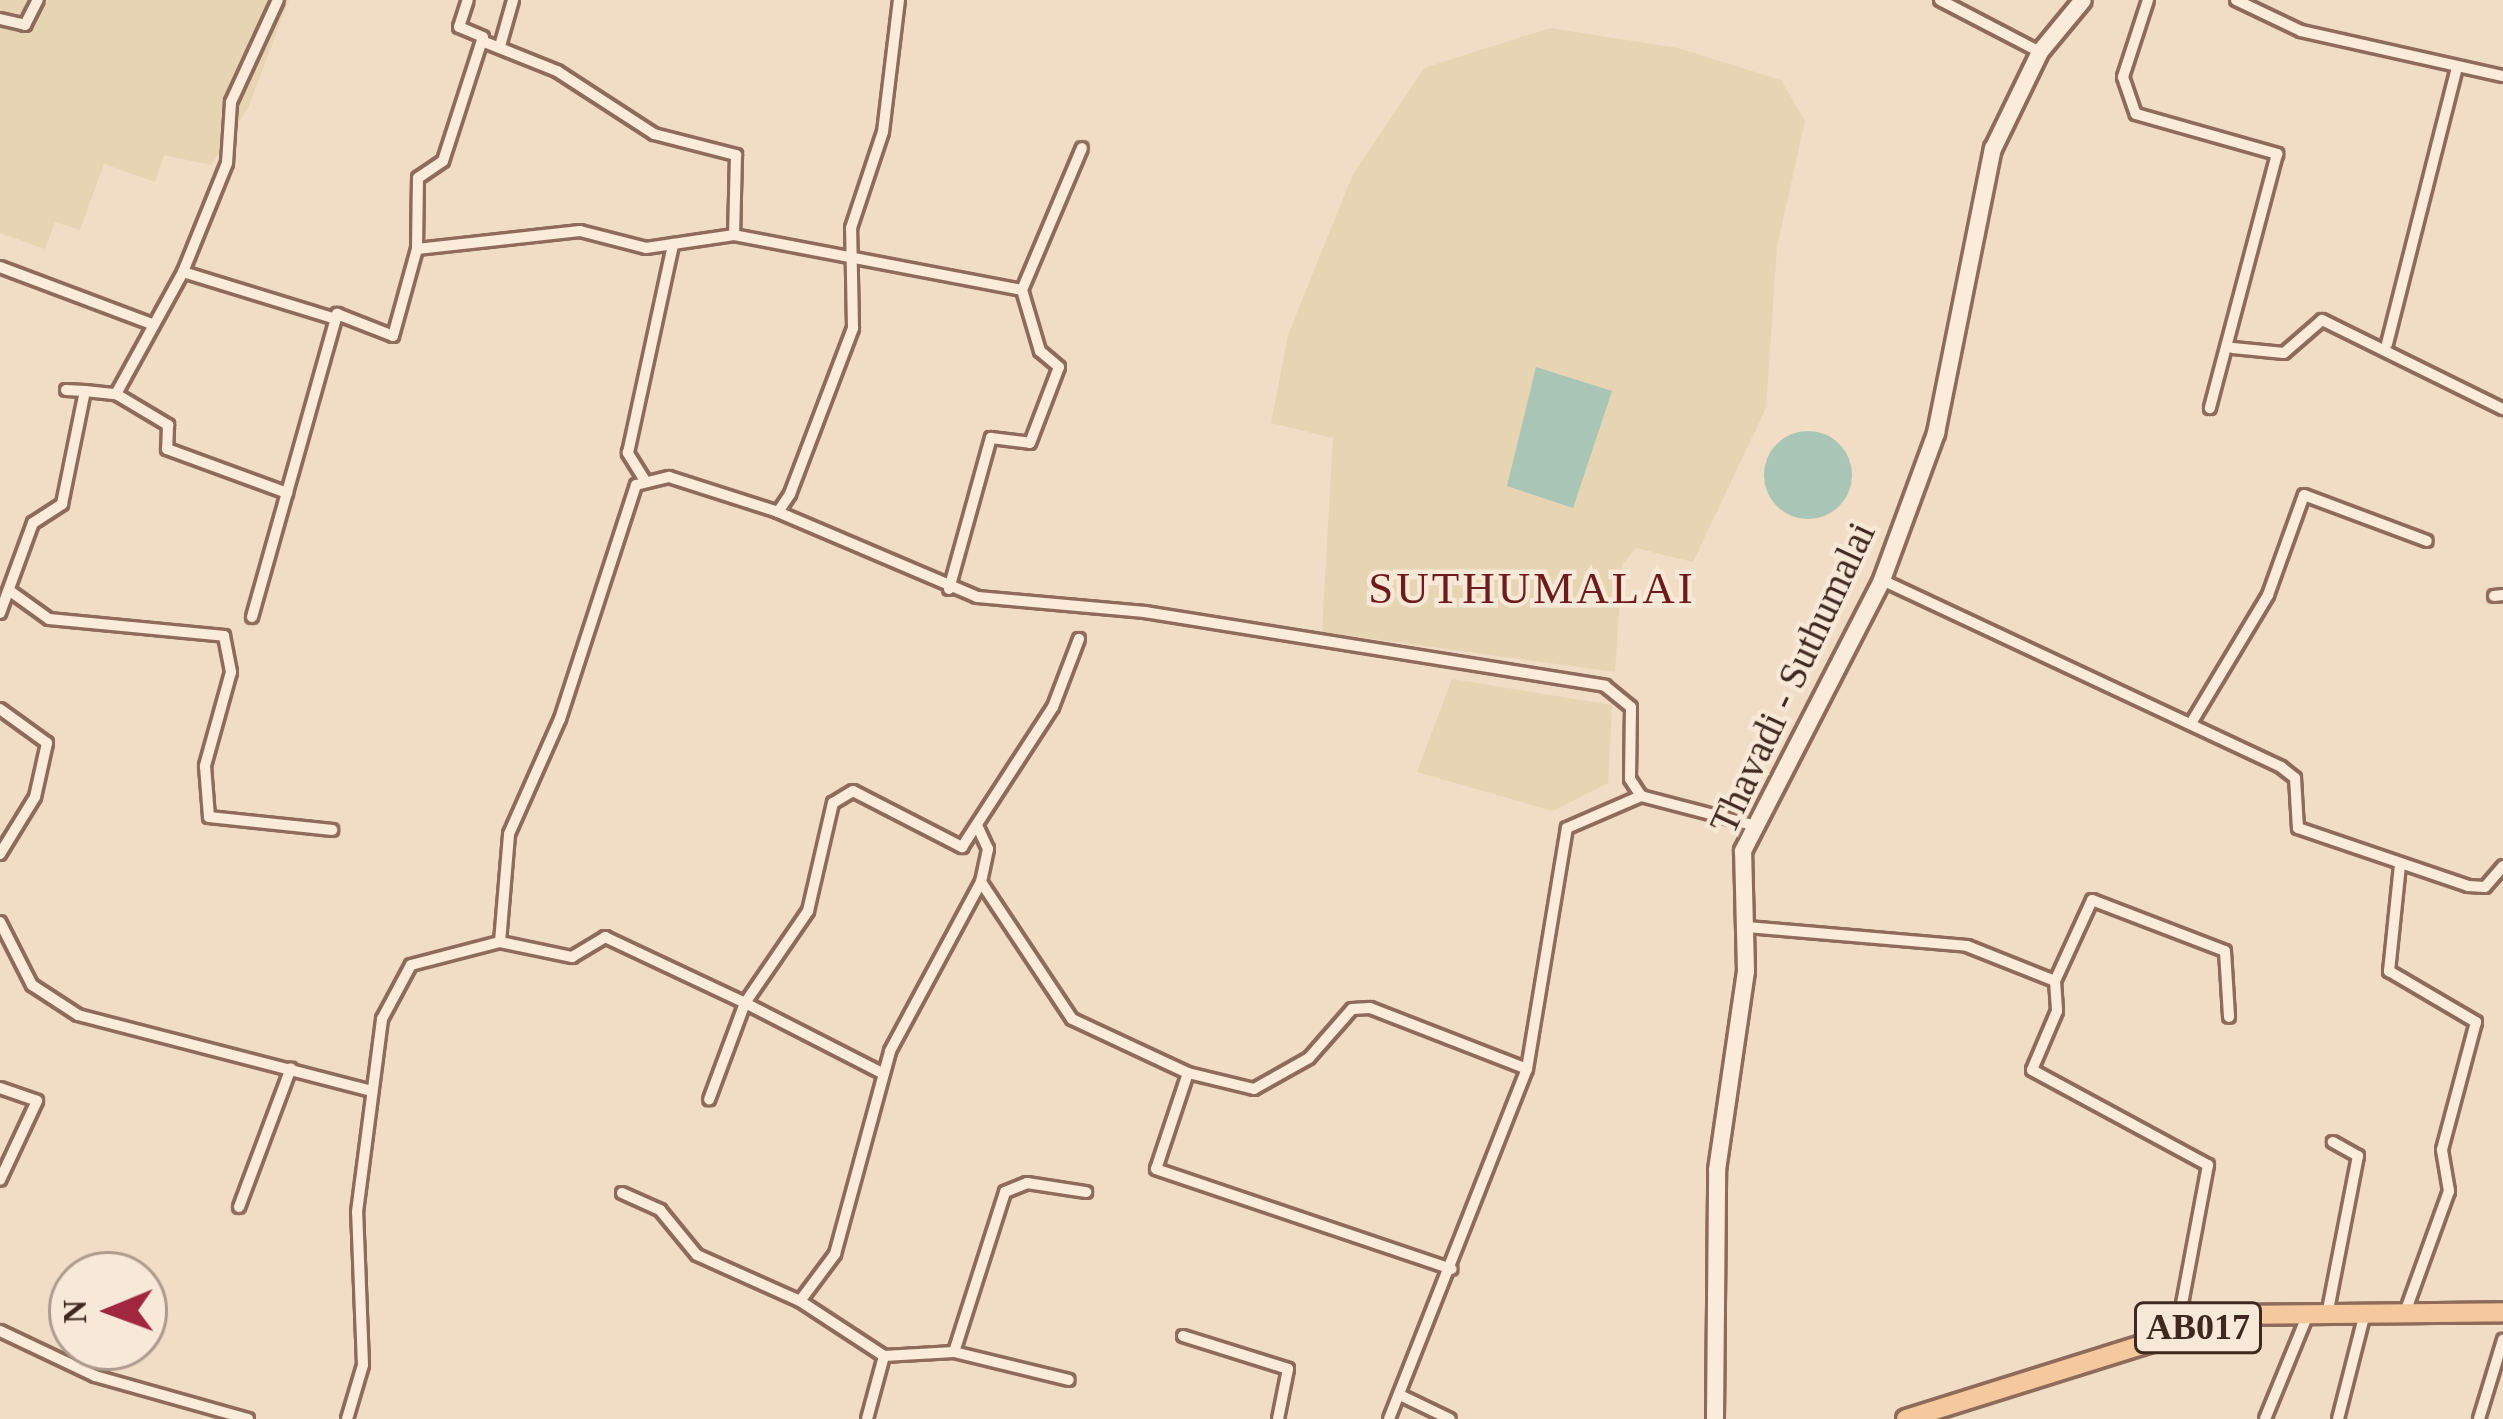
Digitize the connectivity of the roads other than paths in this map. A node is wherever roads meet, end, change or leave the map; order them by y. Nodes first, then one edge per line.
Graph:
1 (38, 0) edge
2 (278, 0) edge
3 (468, 0) edge
4 (513, 0) edge
5 (899, 0) edge
6 (1940, 0) edge
7 (2083, 0) edge
8 (2148, 0) edge
9 (2236, 0) edge
10 (0, 19) edge
11 (482, 41) junction
12 (500, 46) junction
13 (2040, 52) junction
14 (2456, 68) junction
15 (2503, 76) edge
16 (1082, 148) dead end
17 (734, 236) junction
18 (673, 244) junction
19 (417, 249) junction
20 (852, 258) junction
21 (0, 267) edge
22 (183, 272) junction
23 (1022, 290) junction
24 (336, 319) junction
25 (152, 324) junction
26 (2387, 344) junction
27 (2234, 348) junction
28 (65, 390) dead end
29 (85, 391) junction
30 (116, 394) junction
31 (2210, 408) dead end
32 (2503, 409) edge
33 (644, 478) junction
34 (287, 493) junction
35 (778, 512) junction
36 (2427, 542) dead end
37 (1882, 580) junction
38 (949, 589) junction
39 (10, 591) junction
40 (0, 613) edge
41 (252, 617) dead end
42 (1079, 639) dead end
43 (0, 709) edge
44 (2194, 720) junction
45 (1641, 796) junction
46 (976, 825) junction
47 (1752, 825) junction
48 (332, 830) dead end
49 (0, 854) edge
50 (2400, 865) junction
51 (2503, 866) edge
52 (981, 882) junction
53 (0, 922) edge
54 (1747, 927) junction
55 (500, 942) junction
56 (2055, 981) junction
57 (745, 1003) junction
58 (2229, 1016) dead end
59 (290, 1068) junction
60 (1527, 1069) junction
61 (882, 1073) junction
62 (1188, 1073) junction
63 (0, 1088) edge
64 (368, 1090) junction
65 (709, 1100) dead end
66 (2333, 1142) dead end
67 (0, 1180) edge
68 (622, 1192) dead end
69 (1086, 1192) dead end
70 (239, 1207) dead end
71 (1452, 1270) junction
72 (800, 1301) junction
73 (2366, 1310) junction
74 (2406, 1310) junction
75 (2319, 1311) junction
76 (2503, 1312) edge
77 (0, 1331) edge
78 (1183, 1336) dead end
79 (2176, 1336) junction
80 (2503, 1340) edge
81 (954, 1352) junction
82 (884, 1356) junction
83 (1069, 1380) dead end
84 (1402, 1396) junction
85 (248, 1419) edge
86 (347, 1419) edge
87 (867, 1419) edge
88 (1279, 1419) edge
89 (1389, 1419) edge
90 (1450, 1419) edge
91 (1715, 1419) edge
92 (1906, 1419) edge
93 (2265, 1419) edge
94 (2338, 1419) edge
95 (2479, 1419) edge

1 - 10 street
2 - 22 street
3 - 11 street
4 - 12 street
5 - 20 street
6 - 13 street
7 - 13 main road, Thavadi - Suthumalai
8 - 27 street
9 - 14 street
11 - 12 street
11 - 19 street
12 - 17 street
13 - 37 main road, Thavadi - Suthumalai
14 - 15 street
14 - 26 street
16 - 23 street
17 - 18 street
17 - 20 street
18 - 19 street
18 - 33 street
19 - 24 street
20 - 23 street
20 - 35 street
21 - 25 street
22 - 24 street
22 - 25 street
23 - 38 street
24 - 34 street
25 - 30 street
26 - 27 street
26 - 32 street
27 - 31 street
28 - 29 street
29 - 30 street
29 - 39 street
30 - 34 street
33 - 35 street
33 - 55 street
34 - 41 street
35 - 38 street
36 - 44 street
37 - 44 street
37 - 47 main road, Thavadi - Suthumalai
38 - 45 street
39 - 40 street
39 - 48 street
42 - 46 street
43 - 49 street
44 - 50 street
45 - 47 street
45 - 60 street
46 - 52 street
46 - 57 street
47 - 54 main road, Thavadi - Suthumalai
50 - 51 street
50 - 74 street
52 - 61 street
52 - 62 street
53 - 59 street
54 - 56 street
54 - 91 main road, Thavadi - Suthumalai
55 - 57 street
55 - 64 street
56 - 58 street
56 - 79 street
57 - 61 street
57 - 65 street
59 - 64 street
59 - 70 street
60 - 62 street
60 - 71 street
61 - 72 street
62 - 71 street
63 - 67 street
64 - 86 street
66 - 75 street
68 - 72 street
69 - 81 street
71 - 84 street
72 - 82 street
73 - 74 main road, AB017
73 - 75 main road, AB017
73 - 94 street
74 - 76 main road, AB017
75 - 79 main road, AB017
75 - 93 street
77 - 85 street
78 - 88 street
79 - 92 main road, AB017
80 - 95 street
81 - 82 street
81 - 83 street
82 - 87 street
84 - 89 street
84 - 90 street

